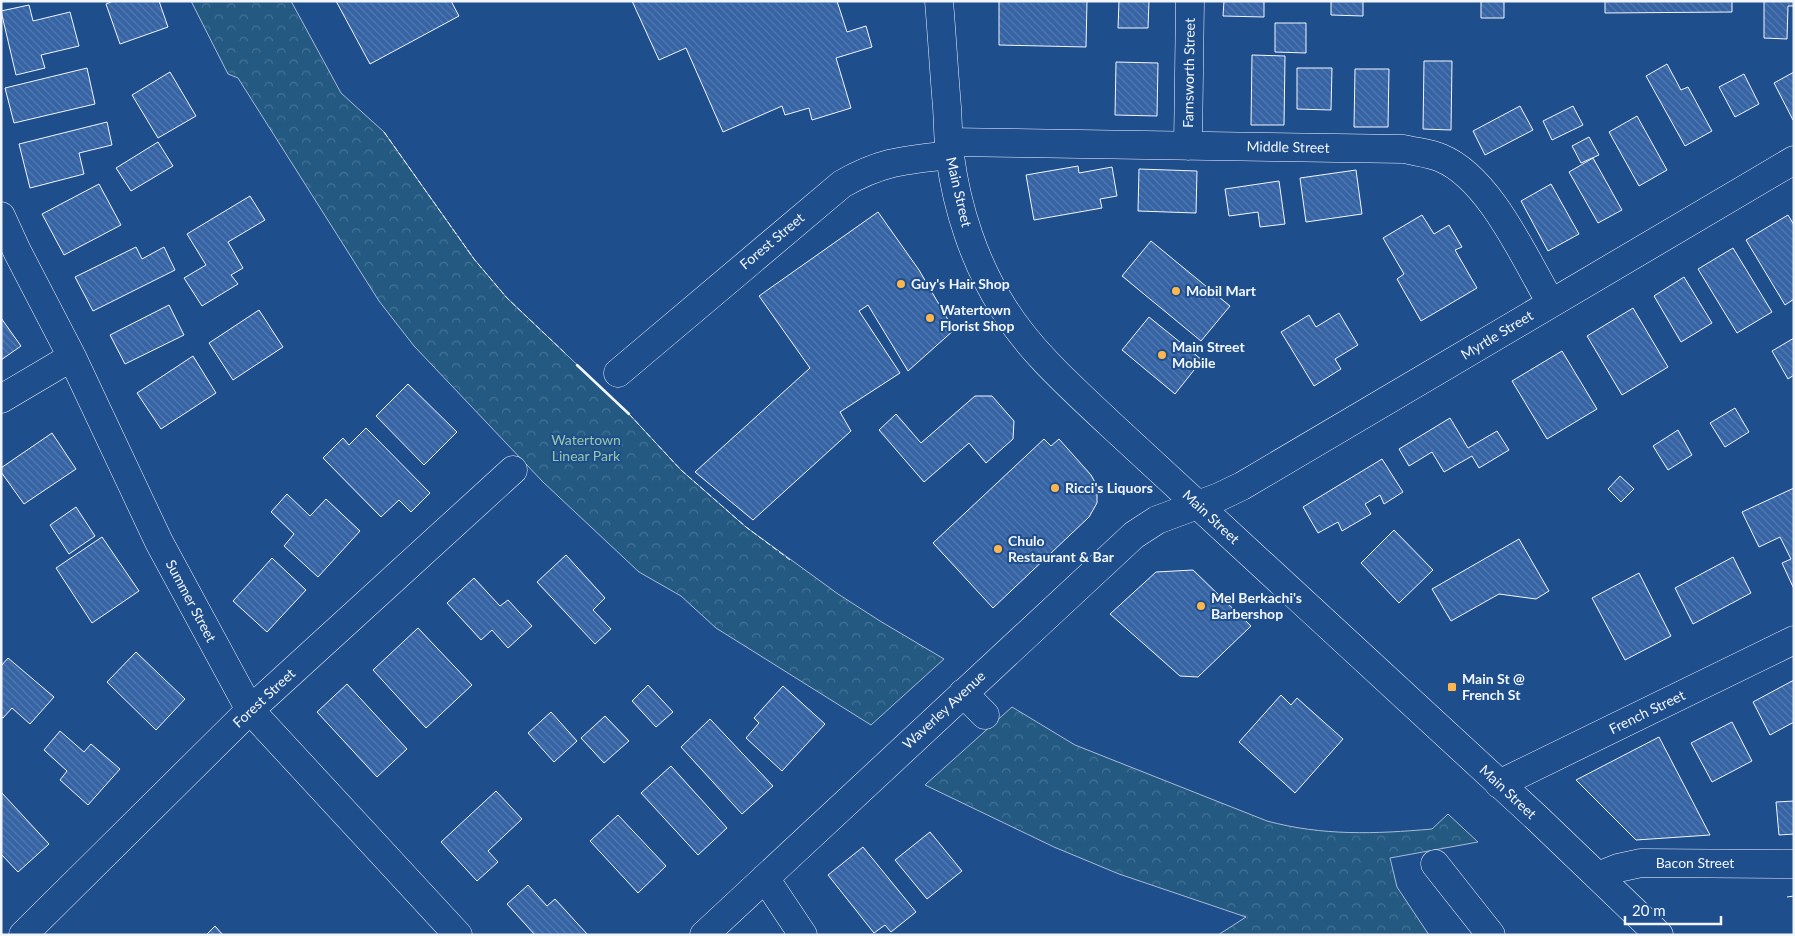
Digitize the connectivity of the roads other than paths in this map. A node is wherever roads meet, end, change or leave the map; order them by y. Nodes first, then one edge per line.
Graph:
1 (939, 1) edge
2 (1190, 1) edge
3 (1188, 146) junction
4 (949, 149) junction
5 (1794, 160) edge
6 (1, 216) edge
7 (1551, 303) junction
8 (72, 357) junction
9 (618, 373) dead end
10 (1, 399) edge
11 (513, 470) dead end
12 (1197, 505) junction
13 (1794, 640) edge
14 (963, 693) junction
15 (250, 710) junction
16 (984, 716) dead end
17 (1499, 784) junction
18 (1435, 864) dead end
19 (1794, 864) edge
20 (1598, 876) junction
21 (765, 878) junction
22 (23, 935) edge
23 (458, 935) edge
24 (704, 935) edge
25 (803, 935) edge
26 (1491, 935) edge
27 (1659, 935) edge

1 - 4 street, Main Street
2 - 3 street, Farnsworth Street
3 - 4 street, Middle Street
3 - 7 street, Middle Street
4 - 9 street, Forest Street
4 - 12 street, Main Street
5 - 7 street, Myrtle Street
6 - 8 street, Summer Street
7 - 12 street, Myrtle Street
8 - 10 street
8 - 15 street, Summer Street
11 - 15 street, Forest Street
12 - 14 street, Waverley Avenue
12 - 17 street, Main Street
13 - 17 street, French Street
14 - 16 street
14 - 21 street, Waverley Avenue
15 - 22 street, Forest Street
15 - 23 street, Summer Street
17 - 20 street, Main Street
18 - 26 street
19 - 20 street, Bacon Street
20 - 27 street, Main Street
21 - 24 street, Waverley Avenue
21 - 25 street

